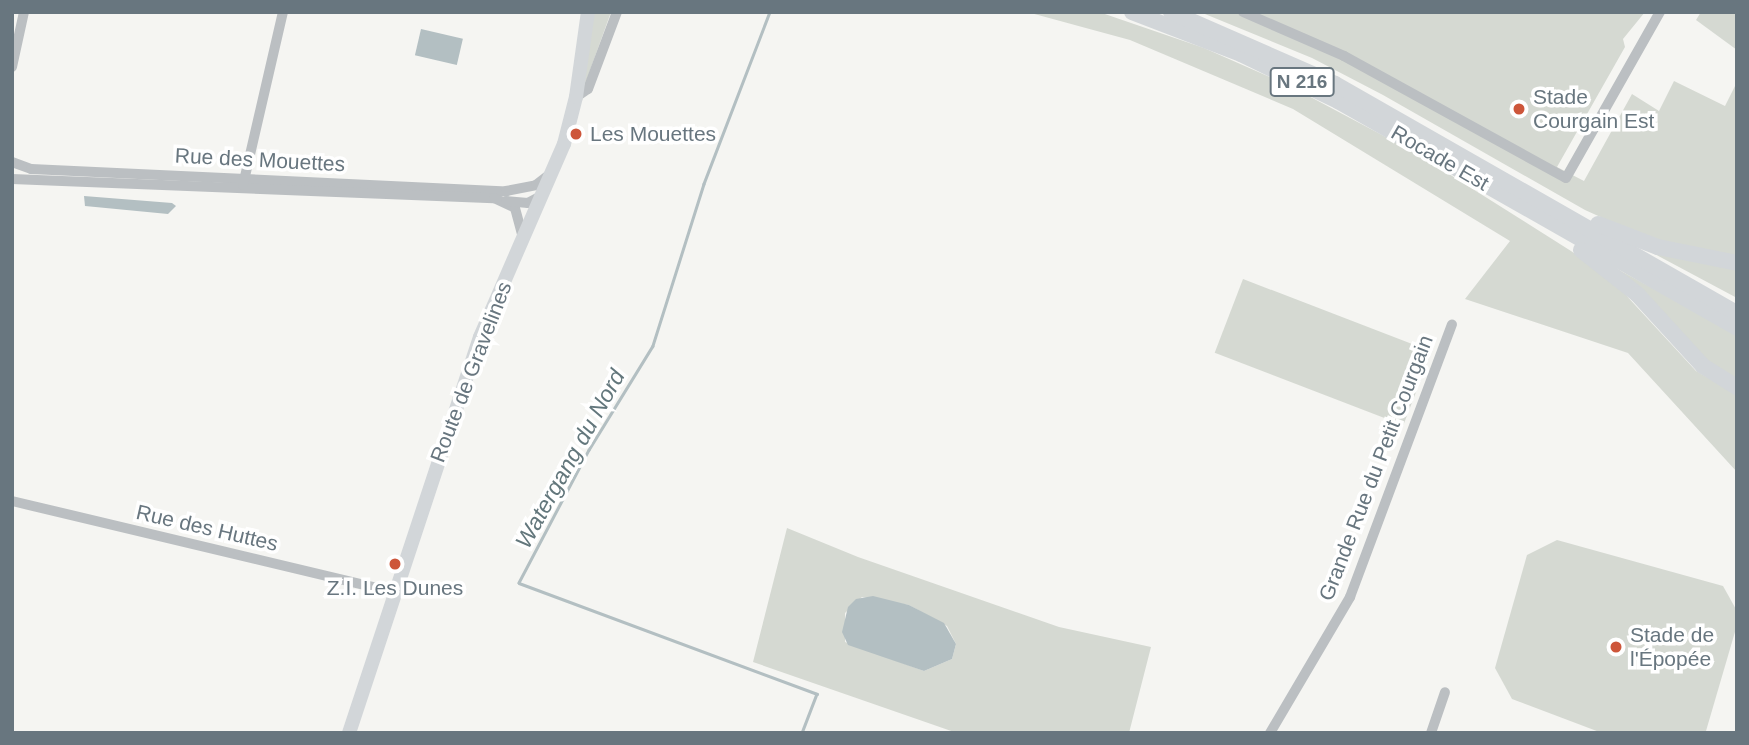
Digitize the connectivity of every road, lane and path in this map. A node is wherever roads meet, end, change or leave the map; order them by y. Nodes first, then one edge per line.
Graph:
1 (24, 12) edge
2 (283, 12) edge
3 (588, 12) edge
4 (617, 12) edge
5 (1132, 12) edge
6 (1171, 12) edge
7 (1243, 12) edge
8 (1660, 12) edge
9 (12, 66) edge
10 (576, 97) junction
11 (12, 162) edge
12 (556, 167) junction
13 (1462, 170) junction
14 (12, 179) edge
15 (244, 183) junction
16 (545, 193) junction
17 (506, 196) junction
18 (532, 202) junction
19 (1547, 204) junction
20 (534, 219) junction
21 (522, 243) junction
22 (1737, 263) edge
23 (1737, 313) edge
24 (1452, 324) dead end
25 (1737, 328) edge
26 (1735, 385) edge
27 (12, 501) edge
28 (393, 592) junction
29 (1446, 692) dead end
30 (349, 733) edge
31 (1270, 733) edge
32 (1431, 733) edge

1 - 9 street
2 - 15 street
3 - 10 main road, Route de Gravelines
4 - 10 street
5 - 13 highway, Rocade Est / N 216
6 - 19 highway, Rocade Est / N 216
7 - 8 street
10 - 12 main road, Route de Gravelines
11 - 15 street, Rue des Mouettes
12 - 16 main road, Route de Gravelines
12 - 17 street, Rue des Mouettes
13 - 25 highway, Rocade Est / N 216
13 - 26 highway
14 - 15 street, Rue des Mouettes
15 - 17 street, Rue des Mouettes
16 - 18 street
16 - 20 main road, Route de Gravelines
17 - 18 street, Rue des Mouettes
17 - 21 street
18 - 20 street
19 - 22 highway
19 - 23 highway, Rocade Est / N 216
20 - 21 main road, Route de Gravelines
21 - 28 main road, Route de Gravelines
24 - 31 street, Grande Rue du Petit Courgain
27 - 28 street, Rue des Huttes
28 - 30 main road, Route de Gravelines
29 - 32 street

